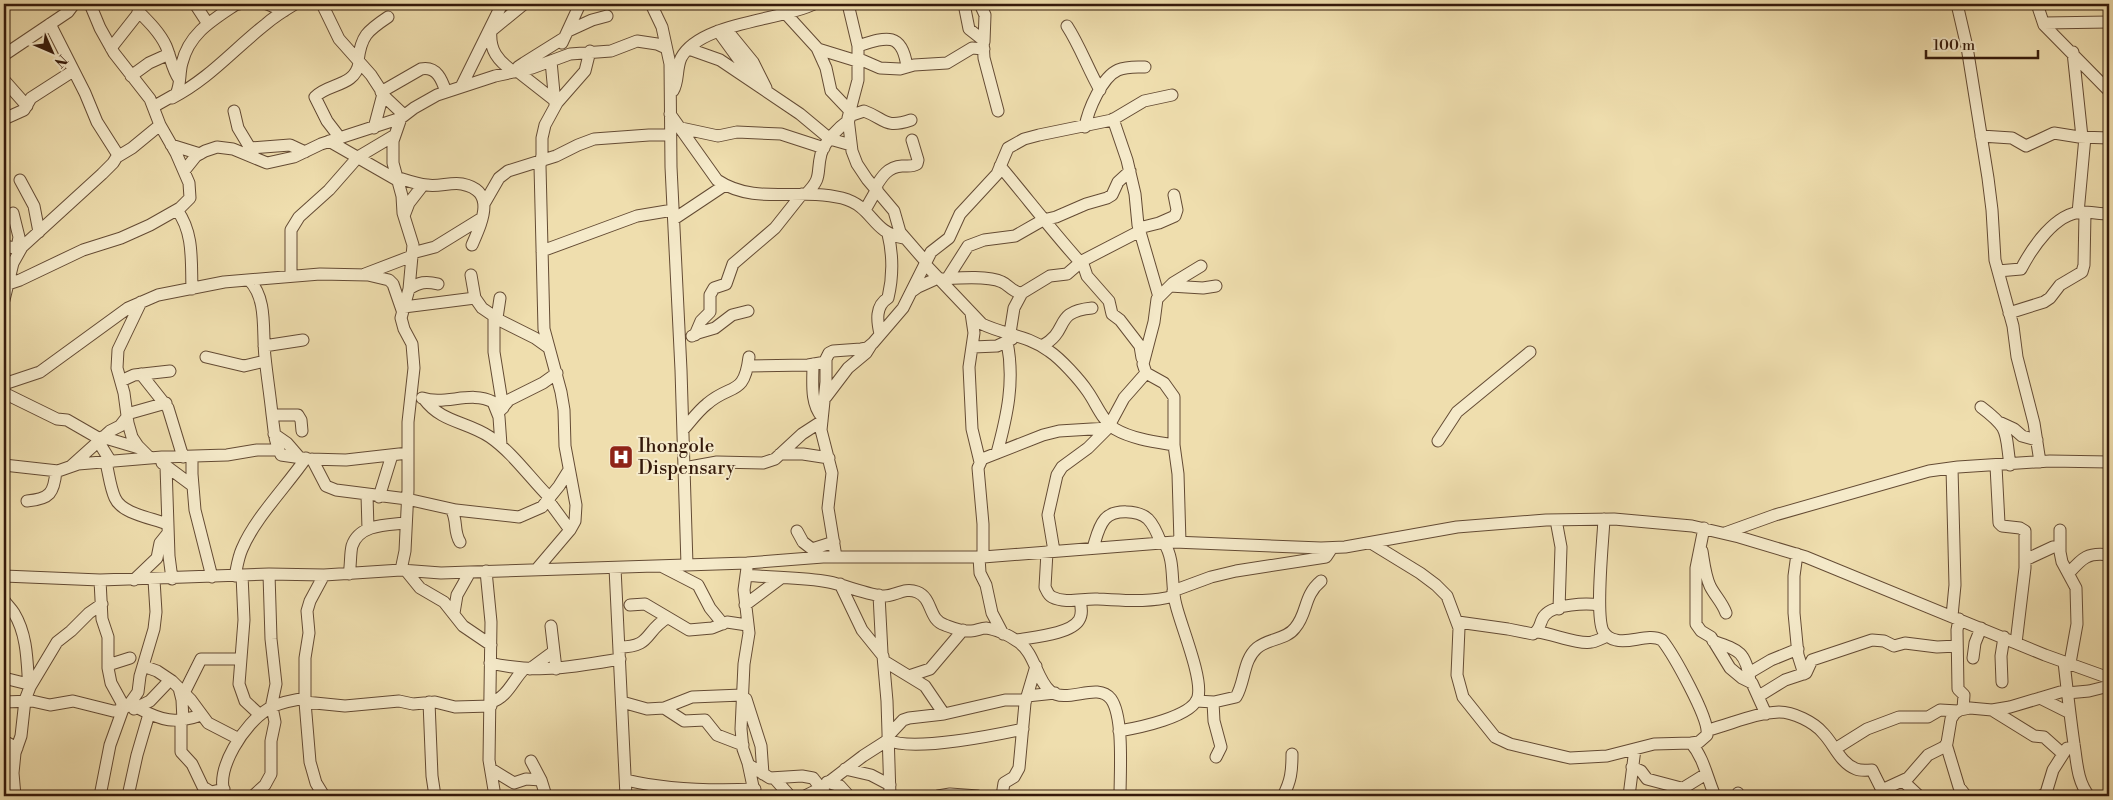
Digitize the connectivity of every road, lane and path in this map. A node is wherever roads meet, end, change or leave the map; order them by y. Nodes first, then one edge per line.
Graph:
1 (90, 4) edge
2 (195, 4) edge
3 (267, 4) edge
4 (322, 4) edge
5 (490, 4) edge
6 (502, 4) edge
7 (524, 4) edge
8 (580, 4) edge
9 (651, 4) edge
10 (814, 4) edge
11 (848, 4) edge
12 (860, 4) edge
13 (964, 4) edge
14 (980, 4) edge
15 (1957, 4) edge
16 (2037, 4) edge
17 (75, 5) edge
18 (235, 5) edge
19 (287, 7) edge
20 (140, 8) edge
21 (787, 15) junction
22 (496, 16) junction
23 (607, 16) dead end
24 (388, 17) dead end
25 (852, 19) junction
26 (2109, 22) edge
27 (2044, 23) junction
28 (50, 24) junction
29 (208, 24) junction
30 (1067, 26) dead end
31 (722, 30) junction
32 (489, 32) junction
33 (566, 35) junction
34 (361, 42) junction
35 (984, 45) junction
36 (111, 48) junction
37 (346, 48) junction
38 (666, 48) junction
39 (817, 48) junction
40 (186, 49) junction
41 (689, 49) junction
42 (590, 51) junction
43 (2073, 52) junction
44 (857, 53) junction
45 (168, 54) junction
46 (4, 55) edge
47 (554, 60) junction
48 (360, 66) junction
49 (1146, 67) dead end
50 (907, 68) junction
51 (73, 71) junction
52 (516, 72) junction
53 (131, 76) junction
54 (4, 80) edge
55 (179, 80) junction
56 (755, 82) junction
57 (461, 87) junction
58 (1100, 90) junction
59 (2109, 91) edge
60 (446, 92) junction
61 (767, 92) junction
62 (382, 93) junction
63 (670, 95) junction
64 (1172, 95) dead end
65 (172, 98) junction
66 (555, 104) junction
67 (27, 106) junction
68 (153, 107) junction
69 (234, 111) dead end
70 (998, 111) dead end
71 (670, 114) junction
72 (849, 116) junction
73 (402, 117) junction
74 (4, 119) edge
75 (1113, 119) junction
76 (910, 120) dead end
77 (160, 125) junction
78 (1085, 127) junction
79 (374, 128) junction
80 (681, 128) junction
81 (395, 135) junction
82 (670, 135) junction
83 (1981, 136) junction
84 (2084, 137) junction
85 (2109, 137) edge
86 (334, 140) junction
87 (912, 140) dead end
88 (827, 143) junction
89 (171, 145) junction
90 (851, 145) junction
91 (250, 148) junction
92 (305, 152) junction
93 (200, 154) junction
94 (358, 156) junction
95 (117, 157) junction
96 (259, 160) junction
97 (540, 160) junction
98 (1000, 166) junction
99 (1130, 171) junction
100 (184, 172) junction
101 (396, 179) junction
102 (20, 180) dead end
103 (423, 184) junction
104 (725, 185) junction
105 (876, 189) junction
106 (804, 194) junction
107 (1174, 195) dead end
108 (484, 204) junction
109 (177, 210) junction
110 (865, 210) junction
111 (12, 213) dead end
112 (2081, 213) junction
113 (674, 214) junction
114 (2109, 214) edge
115 (404, 216) junction
116 (482, 218) junction
117 (1043, 220) junction
118 (1140, 230) junction
119 (40, 232) junction
120 (888, 234) junction
121 (904, 238) junction
122 (946, 240) junction
123 (472, 244) dead end
124 (4, 246) edge
125 (968, 246) junction
126 (19, 249) junction
127 (4, 251) edge
128 (542, 251) junction
129 (412, 255) junction
130 (1081, 262) junction
131 (13, 263) junction
132 (926, 263) junction
133 (1201, 266) dead end
134 (1998, 272) junction
135 (363, 275) junction
136 (471, 275) dead end
137 (290, 276) junction
138 (942, 279) junction
139 (249, 280) junction
140 (438, 284) dead end
141 (1170, 286) junction
142 (1216, 286) dead end
143 (192, 289) junction
144 (409, 289) junction
145 (6, 290) edge
146 (910, 292) junction
147 (1022, 293) junction
148 (1159, 297) junction
149 (475, 298) junction
150 (500, 298) dead end
151 (141, 302) junction
152 (403, 308) junction
153 (1092, 308) dead end
154 (748, 310) dead end
155 (1014, 311) junction
156 (971, 313) junction
157 (2008, 313) junction
158 (495, 317) junction
159 (993, 329) junction
160 (695, 334) junction
161 (880, 334) junction
162 (1012, 337) junction
163 (1133, 337) junction
164 (303, 340) dead end
165 (1148, 341) junction
166 (872, 344) junction
167 (264, 346) junction
168 (1042, 346) junction
169 (973, 347) junction
170 (549, 348) junction
171 (680, 348) junction
172 (1530, 352) dead end
173 (206, 357) dead end
174 (265, 361) junction
175 (826, 362) junction
176 (813, 364) junction
177 (1145, 368) junction
178 (170, 371) dead end
179 (557, 373) junction
180 (141, 374) junction
181 (121, 381) junction
182 (4, 384) edge
183 (411, 392) junction
184 (4, 393) edge
185 (825, 398) junction
186 (424, 399) junction
187 (166, 404) junction
188 (1981, 407) dead end
189 (500, 410) junction
190 (127, 415) junction
191 (273, 415) junction
192 (822, 419) junction
193 (2001, 423) junction
194 (1110, 426) junction
195 (683, 430) junction
196 (100, 439) junction
197 (2037, 440) junction
198 (1438, 441) dead end
199 (1174, 445) junction
200 (283, 446) junction
201 (502, 446) junction
202 (141, 449) junction
203 (408, 453) junction
204 (997, 453) junction
205 (780, 454) junction
206 (392, 456) junction
207 (188, 457) junction
208 (150, 458) junction
209 (306, 458) junction
210 (829, 458) junction
211 (108, 462) junction
212 (980, 462) junction
213 (2040, 462) junction
214 (2109, 462) edge
215 (4, 465) edge
216 (2010, 465) junction
217 (70, 466) junction
218 (166, 466) junction
219 (1996, 466) junction
220 (684, 468) junction
221 (1952, 468) junction
222 (569, 470) junction
223 (56, 471) junction
224 (193, 486) junction
225 (366, 495) junction
226 (380, 497) junction
227 (407, 499) junction
228 (549, 499) junction
229 (27, 501) dead end
230 (451, 509) junction
231 (367, 511) junction
232 (1604, 519) junction
233 (1556, 520) junction
234 (405, 523) junction
235 (168, 528) junction
236 (1704, 528) junction
237 (368, 529) junction
238 (570, 530) junction
239 (2060, 530) dead end
240 (797, 532) dead end
241 (1725, 533) junction
242 (460, 542) dead end
243 (834, 542) junction
244 (1180, 542) junction
245 (1162, 543) junction
246 (1371, 543) junction
247 (1700, 545) junction
248 (2060, 546) junction
249 (1093, 548) junction
250 (1332, 548) junction
251 (1050, 552) junction
252 (1797, 554) junction
253 (2109, 555) edge
254 (836, 557) junction
255 (981, 557) junction
256 (2025, 560) junction
257 (687, 565) junction
258 (662, 566) junction
259 (615, 568) junction
260 (747, 569) junction
261 (536, 570) junction
262 (404, 571) junction
263 (470, 572) junction
264 (486, 572) junction
265 (2069, 573) junction
266 (269, 574) junction
267 (349, 574) junction
268 (324, 575) junction
269 (4, 576) edge
270 (239, 576) junction
271 (212, 577) junction
272 (781, 578) junction
273 (172, 579) junction
274 (100, 580) junction
275 (134, 580) junction
276 (154, 580) junction
277 (1321, 582) dead end
278 (840, 584) junction
279 (1174, 594) junction
280 (879, 595) junction
281 (4, 600) edge
282 (1080, 600) junction
283 (102, 604) junction
284 (630, 605) dead end
285 (745, 605) junction
286 (1599, 605) junction
287 (990, 608) junction
288 (1559, 609) junction
289 (454, 613) junction
290 (1726, 613) dead end
291 (668, 618) junction
292 (1955, 618) junction
293 (1458, 622) junction
294 (723, 624) junction
295 (747, 625) junction
296 (551, 626) dead end
297 (1981, 628) junction
298 (962, 630) junction
299 (976, 630) junction
300 (1538, 632) junction
301 (1003, 634) junction
302 (1607, 636) junction
303 (2004, 638) junction
304 (1017, 640) junction
305 (1714, 641) junction
306 (2016, 643) junction
307 (491, 645) junction
308 (1957, 646) junction
309 (619, 647) junction
310 (1798, 649) junction
311 (553, 652) junction
312 (130, 658) dead end
313 (883, 658) junction
314 (1973, 658) dead end
315 (620, 659) junction
316 (241, 660) junction
317 (490, 663) junction
318 (2067, 663) junction
319 (108, 665) junction
320 (143, 666) junction
321 (1036, 666) junction
322 (527, 669) junction
323 (556, 669) junction
324 (1804, 674) junction
325 (909, 676) junction
326 (4, 678) edge
327 (2109, 678) edge
328 (2002, 682) dead end
329 (179, 685) junction
330 (1753, 685) junction
331 (2109, 686) edge
332 (743, 691) junction
333 (2067, 691) junction
334 (28, 692) junction
335 (1055, 693) junction
336 (137, 695) junction
337 (718, 696) junction
338 (1026, 698) junction
339 (2040, 698) junction
340 (305, 700) junction
341 (1196, 701) junction
342 (4, 702) edge
343 (429, 702) junction
344 (622, 702) junction
345 (1213, 702) junction
346 (491, 704) junction
347 (272, 707) junction
348 (664, 708) junction
349 (122, 710) junction
350 (1960, 710) junction
351 (1992, 710) junction
352 (2068, 712) junction
353 (144, 713) junction
354 (741, 713) junction
355 (944, 714) junction
356 (1766, 714) junction
357 (201, 715) junction
358 (260, 715) junction
359 (1753, 716) junction
360 (182, 721) junction
361 (1023, 729) junction
362 (1708, 730) junction
363 (1119, 731) junction
364 (888, 738) junction
365 (239, 739) junction
366 (4, 741) edge
367 (2074, 741) junction
368 (1691, 743) junction
369 (1946, 744) junction
370 (743, 745) junction
371 (17, 748) junction
372 (1635, 748) junction
373 (1834, 749) junction
374 (1292, 754) dead end
375 (2063, 754) junction
376 (1216, 757) dead end
377 (530, 761) dead end
378 (749, 766) junction
379 (1632, 767) junction
380 (491, 769) junction
381 (843, 770) junction
382 (1706, 774) junction
383 (768, 776) junction
384 (810, 777) junction
385 (540, 780) junction
386 (626, 780) junction
387 (1903, 781) junction
388 (824, 790) edge
389 (890, 790) edge
390 (224, 793) edge
391 (755, 793) edge
392 (1884, 793) edge
393 (11, 794) edge
394 (955, 795) edge
395 (100, 796) edge
396 (128, 796) edge
397 (253, 796) edge
398 (324, 796) edge
399 (435, 796) edge
400 (439, 796) edge
401 (495, 796) edge
402 (546, 796) edge
403 (626, 796) edge
404 (790, 796) edge
405 (805, 796) edge
406 (848, 796) edge
407 (938, 796) edge
408 (978, 796) edge
409 (1002, 796) edge
410 (1120, 796) edge
411 (1283, 796) edge
412 (1629, 796) edge
413 (1715, 796) edge
414 (1919, 796) edge
415 (1966, 796) edge
416 (2041, 796) edge
417 (2089, 796) edge

1 - 36 street
2 - 29 street
3 - 19 street
4 - 37 street
5 - 22 street
6 - 22 street
7 - 32 street
8 - 33 street
9 - 38 street
10 - 21 street
11 - 25 street
12 - 25 street
13 - 35 street
14 - 35 street
15 - 83 street
16 - 27 street
17 - 28 street
18 - 29 street
19 - 65 street
20 - 36 street
20 - 45 street
21 - 31 street
21 - 39 street
22 - 32 street
23 - 33 street
24 - 34 street
25 - 44 street
26 - 27 street
27 - 43 street
28 - 46 street
28 - 51 street
29 - 40 street
30 - 58 street
31 - 41 street
31 - 56 street
31 - 61 street
32 - 52 street
32 - 57 street
33 - 47 street
33 - 52 street
34 - 37 street
34 - 48 street
35 - 50 street
35 - 70 street
36 - 53 street
37 - 48 street
38 - 42 street
38 - 63 street
39 - 44 street
39 - 72 street
40 - 45 street
40 - 55 street
41 - 56 street
41 - 63 street
42 - 47 street
42 - 66 street
43 - 59 street
43 - 84 street
44 - 50 street
44 - 50 street
44 - 72 street
45 - 53 street
45 - 55 street
47 - 52 street
47 - 66 street
48 - 62 street
48 - 86 street
49 - 58 street
51 - 67 street
51 - 95 street
52 - 57 street
52 - 66 street
53 - 68 street
54 - 67 street
55 - 65 street
56 - 61 street
57 - 60 street
58 - 78 street
60 - 62 street
60 - 73 street
61 - 88 street
62 - 73 street
62 - 79 street
63 - 71 street
64 - 75 street
65 - 68 street
66 - 97 street
67 - 74 street
68 - 77 street
69 - 91 street
71 - 80 street
71 - 82 street
72 - 76 street
72 - 88 street
72 - 90 street
73 - 79 street
73 - 81 street
75 - 78 street
75 - 99 street
77 - 89 street
77 - 95 street
78 - 98 street
79 - 86 street
80 - 88 street
80 - 104 street
81 - 94 street
81 - 101 street
82 - 97 street
82 - 113 street
83 - 84 street
83 - 134 street
84 - 85 street
84 - 112 street
86 - 92 street
86 - 94 street
87 - 105 street
88 - 90 street
88 - 106 street
89 - 93 street
89 - 100 street
90 - 105 street
91 - 92 street
91 - 96 street
92 - 96 street
93 - 96 street
93 - 100 street
94 - 101 street
94 - 137 street
95 - 119 street
97 - 108 street
97 - 128 street
98 - 117 street
98 - 122 street
99 - 117 street
99 - 118 street
100 - 109 street
101 - 103 street
101 - 115 street
102 - 119 street
103 - 108 street
103 - 115 street
104 - 106 street
104 - 113 street
105 - 110 street
105 - 121 street
106 - 110 street
106 - 160 street
107 - 118 street
108 - 116 street
109 - 143 street
109 - 145 street
110 - 120 street
111 - 126 street
112 - 114 street
112 - 134 street
112 - 157 street
113 - 128 street
113 - 171 street
115 - 129 street
116 - 123 street
116 - 129 street
117 - 125 street
117 - 130 street
118 - 130 street
118 - 148 street
119 - 126 street
120 - 121 street
120 - 161 street
121 - 132 street
122 - 125 street
122 - 132 street
124 - 126 street
125 - 138 street
126 - 131 street
127 - 131 street
128 - 170 street
129 - 135 street
129 - 144 street
130 - 147 street
130 - 163 street
131 - 145 street
132 - 138 street
132 - 146 street
133 - 141 street
134 - 157 street
135 - 137 street
135 - 152 street
136 - 149 street
137 - 139 street
138 - 146 street
138 - 147 street
138 - 156 street
139 - 143 street
139 - 167 street
140 - 144 street
141 - 142 street
141 - 148 street
143 - 151 street
144 - 152 street
146 - 161 street
147 - 155 street
148 - 165 street
149 - 152 street
149 - 158 street
150 - 158 street
151 - 181 street
151 - 182 street
152 - 183 street
153 - 168 street
154 - 160 street
155 - 159 street
155 - 162 street
156 - 159 street
156 - 169 street
157 - 197 street
158 - 170 street
158 - 189 street
159 - 162 street
160 - 171 street
161 - 166 street
162 - 168 street
162 - 169 street
162 - 204 street
163 - 165 street
163 - 177 street
164 - 167 street
165 - 177 street
166 - 175 street
166 - 185 street
167 - 174 street
168 - 194 street
169 - 212 street
170 - 179 street
171 - 195 street
172 - 198 street
173 - 174 street
174 - 191 street
175 - 176 street
175 - 185 street
176 - 192 street
176 - 195 street
177 - 194 street
177 - 199 street
178 - 180 street
179 - 189 street
179 - 222 street
180 - 181 street
180 - 187 street
181 - 190 street
183 - 186 street
183 - 203 street
184 - 196 street
185 - 192 street
186 - 189 street
186 - 201 street
187 - 190 street
187 - 207 street
188 - 193 street
189 - 201 street
190 - 196 street
190 - 202 street
191 - 200 street
191 - 200 street
192 - 205 street
192 - 210 street
193 - 197 street
193 - 216 street
194 - 199 street
194 - 204 street
194 - 251 street
195 - 220 street
196 - 202 street
196 - 211 street
196 - 217 street
197 - 213 street
199 - 244 street
200 - 207 street
200 - 209 street
201 - 228 street
202 - 208 street
203 - 206 street
203 - 227 street
204 - 212 street
205 - 210 street
205 - 220 street
206 - 209 street
206 - 226 street
207 - 208 street
207 - 224 street
208 - 211 street
208 - 218 street
209 - 225 street
209 - 270 street
210 - 243 street
211 - 217 street
211 - 235 street
212 - 255 street
213 - 214 street
213 - 216 street
215 - 223 street
216 - 219 street
217 - 223 street
218 - 224 street
218 - 235 street
219 - 221 street
219 - 256 street
220 - 257 street
221 - 241 street
221 - 292 street
222 - 228 street
222 - 238 street
223 - 229 street
224 - 271 street
225 - 226 street
225 - 231 street
226 - 227 street
226 - 231 street
227 - 230 street
227 - 234 street
228 - 230 street
228 - 238 street
230 - 242 street
231 - 237 street
232 - 233 street
232 - 236 street
232 - 286 street
233 - 246 street
233 - 288 street
234 - 237 street
234 - 262 street
235 - 273 street
235 - 275 street
236 - 241 street
236 - 247 street
237 - 267 street
238 - 261 street
239 - 248 street
240 - 243 street
241 - 252 street
243 - 254 street
244 - 245 street
244 - 250 street
245 - 249 street
245 - 249 street
245 - 279 street
246 - 250 street
246 - 293 street
247 - 290 street
247 - 305 street
248 - 256 street
248 - 265 street
249 - 251 street
250 - 279 street
251 - 255 street
251 - 282 street
252 - 292 street
252 - 310 street
253 - 265 street
254 - 255 street
254 - 260 street
255 - 287 street
256 - 306 street
257 - 258 street
257 - 260 street
258 - 259 street
258 - 294 street
259 - 261 street
259 - 309 street
260 - 272 street
260 - 285 street
261 - 264 street
262 - 263 street
262 - 267 street
262 - 289 street
263 - 264 street
263 - 289 street
264 - 307 street
265 - 318 street
266 - 268 street
266 - 270 street
266 - 347 street
267 - 268 street
268 - 340 street
269 - 274 street
270 - 271 street
270 - 316 street
271 - 273 street
272 - 278 street
272 - 285 street
273 - 276 street
274 - 275 street
274 - 283 street
275 - 276 street
276 - 320 street
277 - 345 street
278 - 280 street
278 - 313 street
279 - 282 street
279 - 341 street
280 - 298 street
280 - 313 street
281 - 334 street
282 - 304 street
283 - 319 street
283 - 334 street
284 - 291 street
285 - 295 street
286 - 288 street
286 - 302 street
287 - 299 street
287 - 301 street
288 - 300 street
289 - 307 street
291 - 294 street
291 - 309 street
292 - 297 street
292 - 308 street
293 - 300 street
293 - 372 street
294 - 295 street
295 - 332 street
296 - 311 street
297 - 303 street
297 - 314 street
298 - 299 street
298 - 325 street
299 - 301 street
300 - 302 street
301 - 304 street
302 - 362 street
303 - 306 street
303 - 328 street
304 - 321 street
305 - 330 street
305 - 330 street
306 - 318 street
307 - 317 street
308 - 324 street
308 - 350 street
309 - 315 street
310 - 324 street
310 - 330 street
311 - 322 street
311 - 323 street
312 - 319 street
313 - 325 street
313 - 364 street
315 - 323 street
315 - 344 street
316 - 329 street
316 - 358 street
317 - 322 street
317 - 346 street
318 - 327 street
318 - 333 street
319 - 349 street
320 - 329 street
320 - 336 street
321 - 335 street
321 - 338 street
322 - 323 street
322 - 346 street
324 - 330 street
325 - 355 street
326 - 334 street
329 - 353 street
329 - 357 street
329 - 360 street
330 - 356 street
330 - 359 street
331 - 333 street
332 - 337 street
332 - 354 street
332 - 383 street
333 - 339 street
333 - 352 street
334 - 342 street
334 - 349 street
334 - 371 street
335 - 338 street
335 - 363 street
336 - 349 street
336 - 353 street
337 - 348 street
337 - 354 street
338 - 355 street
338 - 361 street
339 - 351 street
339 - 352 street
340 - 343 street
340 - 347 street
340 - 398 street
341 - 345 street
341 - 363 street
343 - 346 street
343 - 399 street
344 - 348 street
344 - 386 street
345 - 376 street
346 - 380 street
347 - 358 street
347 - 397 street
348 - 370 street
349 - 353 street
349 - 395 street
350 - 351 street
350 - 369 street
350 - 373 street
351 - 375 street
352 - 367 street
353 - 360 street
353 - 396 street
354 - 370 street
355 - 364 street
356 - 359 street
356 - 373 street
357 - 360 street
357 - 365 street
358 - 365 street
359 - 362 street
360 - 390 street
361 - 364 street
361 - 409 street
362 - 368 street
363 - 410 street
364 - 381 street
364 - 389 street
365 - 390 street
366 - 371 street
367 - 375 street
367 - 417 street
368 - 372 street
368 - 382 street
369 - 387 street
369 - 415 street
370 - 378 street
371 - 393 street
372 - 379 street
373 - 392 street
374 - 411 street
375 - 416 street
377 - 385 street
378 - 383 street
378 - 391 street
379 - 382 street
379 - 412 street
380 - 385 street
380 - 401 street
381 - 384 street
381 - 388 street
381 - 389 street
382 - 413 street
383 - 384 street
383 - 404 street
384 - 388 street
385 - 402 street
386 - 391 street
386 - 403 street
387 - 392 street
387 - 414 street
388 - 405 street
388 - 406 street
394 - 407 street
394 - 408 street
399 - 400 street

